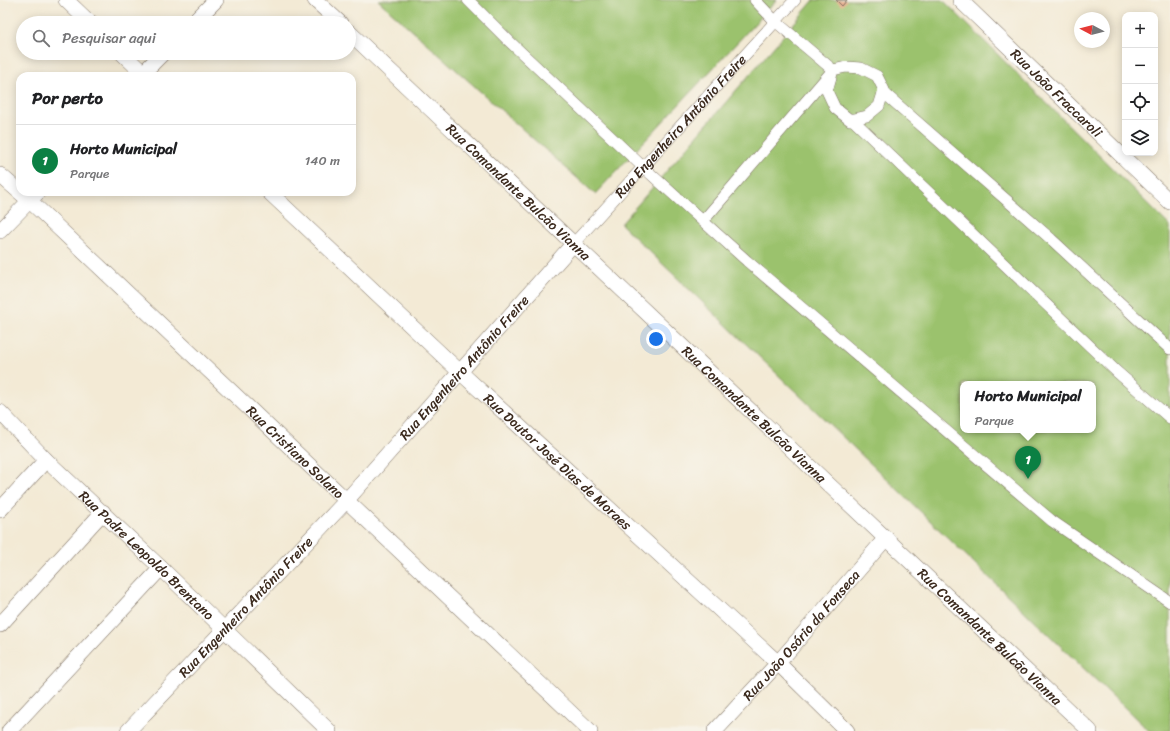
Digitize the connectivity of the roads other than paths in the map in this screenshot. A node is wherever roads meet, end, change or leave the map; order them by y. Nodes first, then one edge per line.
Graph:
1 (66, 0) edge
2 (216, 0) edge
3 (315, 0) edge
4 (468, 0) edge
5 (754, 0) edge
6 (795, 0) edge
7 (960, 0) edge
8 (83, 16) edge
9 (200, 16) edge
10 (332, 16) edge
11 (775, 21) junction
12 (356, 39) edge
13 (129, 60) edge
14 (157, 60) edge
15 (833, 70) junction
16 (140, 72) edge
17 (146, 72) edge
18 (884, 92) junction
19 (852, 119) junction
20 (643, 167) junction
21 (0, 175) edge
22 (16, 185) edge
23 (273, 196) edge
24 (34, 197) edge
25 (1170, 202) edge
26 (703, 221) junction
27 (0, 231) edge
28 (574, 243) junction
29 (1170, 349) edge
30 (460, 372) junction
31 (0, 412) edge
32 (1170, 418) edge
33 (46, 460) junction
34 (346, 501) junction
35 (0, 510) edge
36 (103, 512) junction
37 (886, 538) junction
38 (160, 568) junction
39 (1170, 602) edge
40 (0, 625) edge
41 (224, 630) junction
42 (778, 663) junction
43 (9, 731) edge
44 (128, 731) edge
45 (329, 731) edge
46 (590, 731) edge
47 (715, 731) edge
48 (847, 731) edge
49 (1090, 731) edge

1 - 8 street
2 - 9 street
3 - 10 street
4 - 20 street
5 - 11 street
6 - 11 street, Rua Engenheiro Antônio Freire
7 - 25 street, Rua João Fraccaroli
11 - 15 street
11 - 20 street, Rua Engenheiro Antônio Freire
12 - 28 street, Rua Comandante Bulcão Vianna
13 - 16 street
14 - 17 street
15 - 18 street
15 - 19 street
15 - 26 street
18 - 19 street
18 - 29 street
19 - 32 street
20 - 26 street
20 - 28 street, Rua Engenheiro Antônio Freire
21 - 22 street, Rua Cristiano Solano
23 - 30 street, Rua Doutor José Dias de Moraes
24 - 27 street
24 - 34 street, Rua Cristiano Solano
26 - 39 street
28 - 30 street, Rua Engenheiro Antônio Freire
28 - 37 street, Rua Comandante Bulcão Vianna
30 - 34 street, Rua Engenheiro Antônio Freire
30 - 42 street, Rua Doutor José Dias de Moraes
31 - 33 street, Rua Padre Leopoldo Brentano
33 - 35 street
33 - 36 street, Rua Padre Leopoldo Brentano
34 - 41 street, Rua Engenheiro Antônio Freire
34 - 46 street, Rua Cristiano Solano
36 - 38 street, Rua Padre Leopoldo Brentano
36 - 40 street
37 - 42 street, Rua João Osório da Fonseca
37 - 49 street, Rua Comandante Bulcão Vianna
38 - 41 street, Rua Padre Leopoldo Brentano
38 - 43 street
41 - 44 street, Rua Engenheiro Antônio Freire
41 - 45 street, Rua Padre Leopoldo Brentano
42 - 47 street, Rua João Osório da Fonseca
42 - 48 street, Rua Doutor José Dias de Moraes

